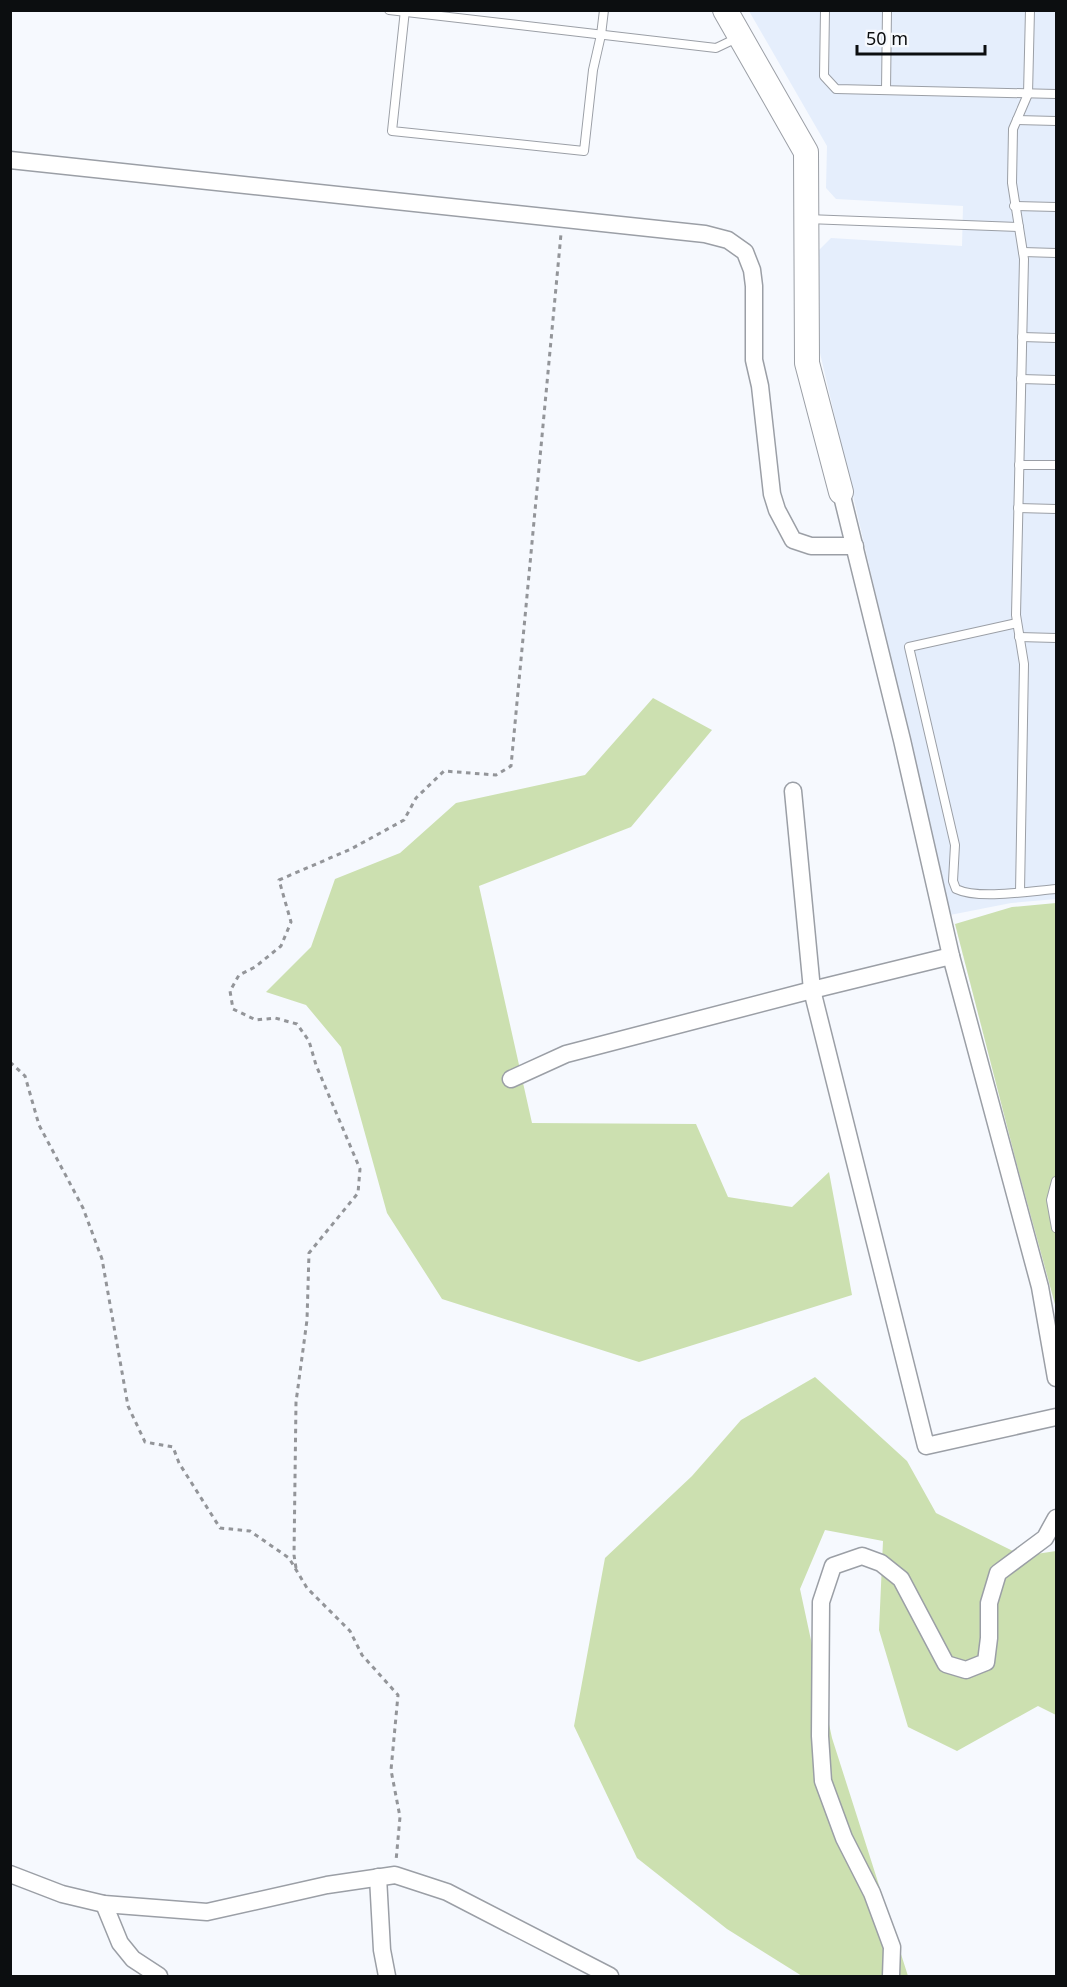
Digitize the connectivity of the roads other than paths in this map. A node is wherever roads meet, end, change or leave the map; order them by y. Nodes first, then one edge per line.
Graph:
1 (389, 10) edge
2 (604, 10) edge
3 (725, 10) edge
4 (825, 10) edge
5 (887, 10) edge
6 (1030, 10) edge
7 (405, 11) edge
8 (601, 35) junction
9 (741, 37) junction
10 (886, 90) junction
11 (1028, 93) junction
12 (1056, 94) edge
13 (1017, 120) junction
14 (1056, 121) edge
15 (10, 160) edge
16 (1015, 206) junction
17 (1056, 207) edge
18 (807, 219) junction
19 (1019, 226) junction
20 (1023, 252) junction
21 (1056, 253) edge
22 (1022, 338) junction
23 (1056, 338) edge
24 (1021, 380) junction
25 (1056, 380) edge
26 (1019, 465) junction
27 (1056, 465) edge
28 (841, 492) joint
29 (1018, 508) junction
30 (1056, 509) edge
31 (855, 546) junction
32 (1017, 623) junction
33 (1019, 637) junction
34 (1056, 638) edge
35 (793, 791) dead end
36 (1056, 889) edge
37 (1020, 892) junction
38 (951, 956) junction
39 (812, 990) junction
40 (511, 1079) dead end
41 (1056, 1181) edge
42 (1056, 1228) edge
43 (1056, 1367) edge
44 (1056, 1417) edge
45 (1056, 1518) edge
46 (10, 1874) edge
47 (386, 1876) junction
48 (104, 1904) junction
49 (159, 1977) edge
50 (387, 1977) edge
51 (610, 1977) edge
52 (891, 1977) edge

1 - 7 lane
2 - 8 lane
3 - 9 street
4 - 10 lane
5 - 10 lane
6 - 11 lane
7 - 8 lane
7 - 8 lane
8 - 9 lane
9 - 18 street
10 - 11 lane
11 - 12 lane
11 - 13 lane
13 - 14 lane
13 - 16 lane
15 - 31 street
16 - 17 lane
16 - 19 lane
18 - 19 lane
18 - 28 street
19 - 20 lane
20 - 21 lane
20 - 22 lane
22 - 23 lane
22 - 24 lane
24 - 25 lane
24 - 26 lane
26 - 27 lane
26 - 29 lane
28 - 31 street
29 - 30 lane
29 - 32 lane
31 - 38 street
32 - 33 lane
32 - 37 lane
33 - 34 lane
33 - 37 lane
35 - 39 street
36 - 37 lane
38 - 39 street
38 - 43 street
39 - 40 street
39 - 44 street
41 - 42 lane
45 - 52 street
46 - 48 street
47 - 48 street
47 - 50 street
47 - 51 street
48 - 49 street

